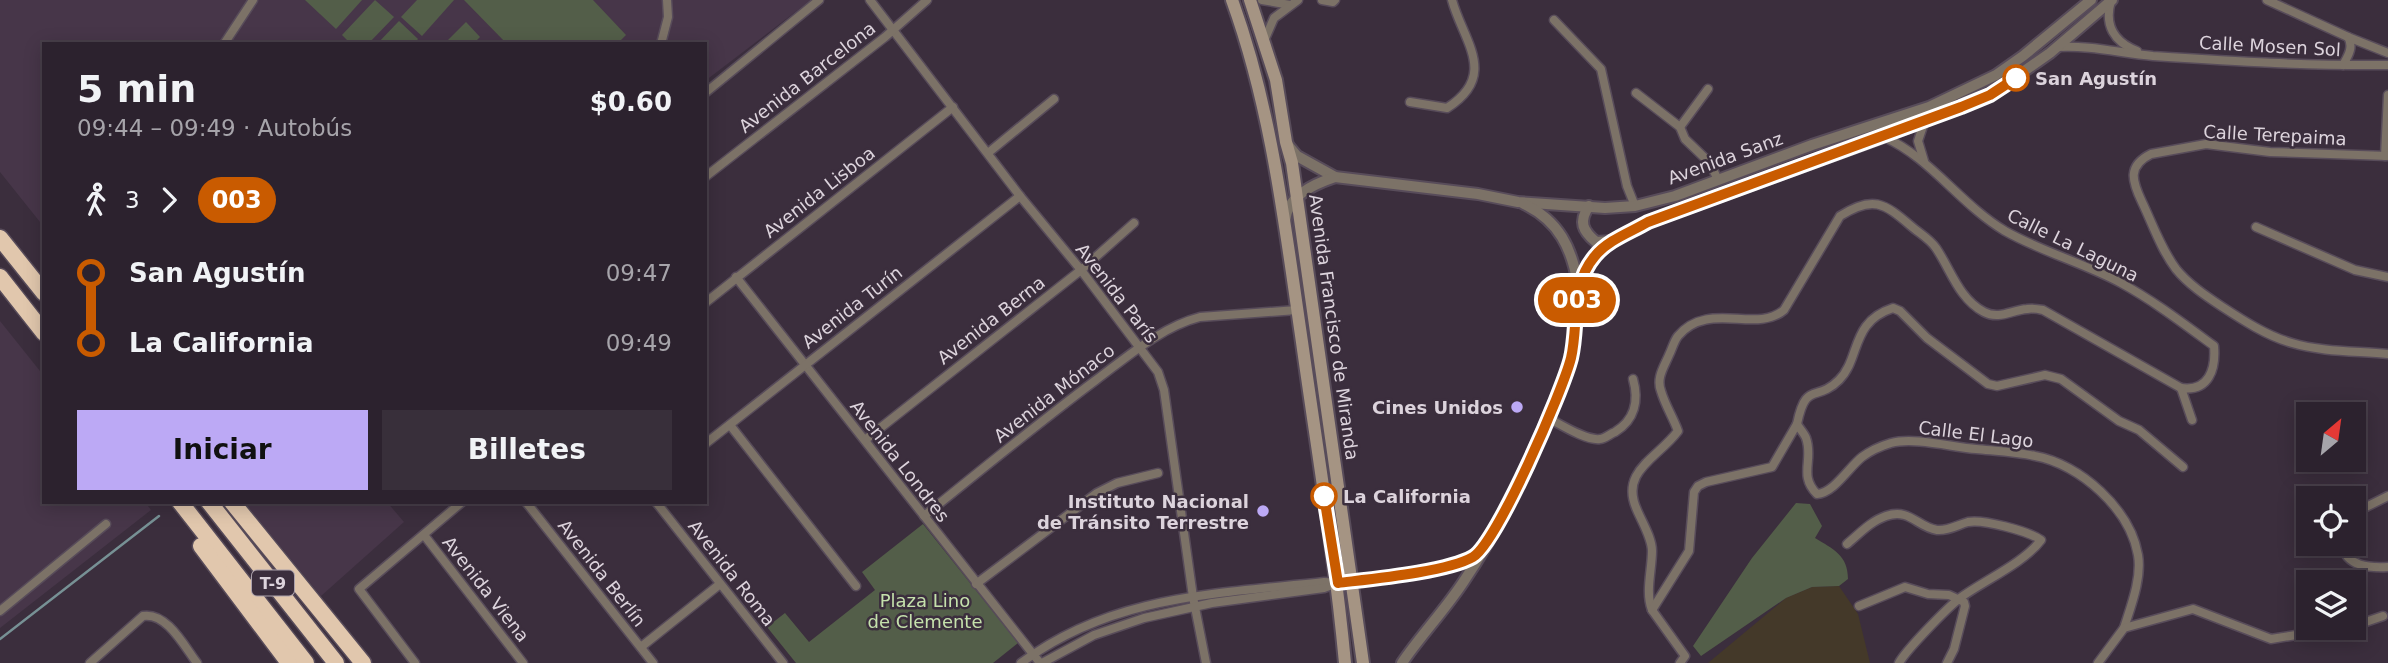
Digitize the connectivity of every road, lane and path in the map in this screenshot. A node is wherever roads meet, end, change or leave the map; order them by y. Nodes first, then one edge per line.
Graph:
1 (253, 0) edge
2 (667, 0) edge
3 (819, 0) edge
4 (870, 0) edge
5 (927, 0) edge
6 (1232, 0) edge
7 (1250, 0) edge
8 (1262, 0) edge
9 (1322, 0) edge
10 (1335, 0) edge
11 (1452, 0) edge
12 (2091, 0) edge
13 (2112, 0) edge
14 (2267, 0) edge
15 (1294, 3) edge
16 (1554, 19) dead end
17 (893, 30) junction
18 (2348, 37) junction
19 (1264, 41) junction
20 (225, 42) edge
21 (662, 42) edge
22 (2057, 47) junction
23 (2388, 53) edge
24 (2150, 55) junction
25 (2343, 65) junction
26 (2388, 65) edge
27 (1708, 89) dead end
28 (707, 91) edge
29 (1636, 93) dead end
30 (2388, 95) edge
31 (1054, 99) dead end
32 (1410, 102) dead end
33 (953, 107) junction
34 (1926, 120) junction
35 (1680, 127) junction
36 (1884, 136) junction
37 (1286, 142) junction
38 (988, 153) junction
39 (2386, 156) edge
40 (1925, 164) junction
41 (707, 175) edge
42 (1335, 177) junction
43 (1718, 180) junction
44 (1020, 196) junction
45 (1297, 197) junction
46 (1518, 202) junction
47 (1589, 206) junction
48 (1634, 206) junction
49 (1134, 223) dead end
50 (1285, 224) junction
51 (2256, 227) dead end
52 (1614, 241) junction
53 (4, 243) edge
54 (1081, 270) junction
55 (0, 277) edge
56 (736, 277) junction
57 (2388, 277) edge
58 (42, 281) edge
59 (1579, 286) junction
60 (42, 290) edge
61 (707, 301) edge
62 (1297, 310) junction
63 (42, 330) edge
64 (1139, 348) junction
65 (2388, 354) edge
66 (804, 364) junction
67 (1633, 379) dead end
68 (2181, 388) junction
69 (1548, 418) junction
70 (2192, 420) dead end
71 (1797, 424) junction
72 (730, 425) junction
73 (865, 440) junction
74 (707, 442) edge
75 (2183, 467) dead end
76 (1158, 473) dead end
77 (2388, 496) edge
78 (178, 504) edge
79 (180, 504) edge
80 (211, 504) edge
81 (234, 504) edge
82 (460, 504) edge
83 (528, 504) edge
84 (658, 504) edge
85 (2366, 507) edge
86 (924, 516) junction
87 (106, 524) dead end
88 (424, 534) junction
89 (1847, 544) dead end
90 (1482, 551) junction
91 (2348, 556) edge
92 (2388, 567) edge
93 (1353, 581) junction
94 (976, 583) junction
95 (1338, 583) junction
96 (720, 584) junction
97 (856, 586) dead end
98 (1193, 597) junction
99 (1959, 599) junction
100 (1859, 606) dead end
101 (2, 607) edge
102 (1195, 607) junction
103 (1652, 610) junction
104 (2383, 616) dead end
105 (2366, 622) edge
106 (2124, 628) junction
107 (2296, 635) edge
108 (640, 647) junction
109 (1032, 654) junction
110 (90, 663) edge
111 (197, 663) edge
112 (289, 663) edge
113 (306, 663) edge
114 (336, 663) edge
115 (364, 663) edge
116 (415, 663) edge
117 (523, 663) edge
118 (653, 663) edge
119 (783, 663) edge
120 (1021, 663) edge
121 (1041, 663) edge
122 (1206, 663) edge
123 (1345, 663) edge
124 (1363, 663) edge
125 (1402, 663) edge
126 (1680, 663) edge
127 (1899, 663) edge
128 (1947, 663) edge
129 (2098, 663) edge

1 - 20 street
2 - 21 street
3 - 28 street
4 - 17 street, Avenida París
5 - 17 street, Avenida Barcelona
6 - 50 main road, Avenida Francisco de Miranda
7 - 19 main road, Avenida Francisco de Miranda
8 - 15 street
9 - 10 street
11 - 32 street
12 - 43 street, Avenida Sanz
13 - 22 street, Avenida Sanz
13 - 24 street, Calle Mosen Sol
14 - 18 street
15 - 19 street
16 - 48 street
17 - 33 street, Avenida París
17 - 41 street, Avenida Barcelona
18 - 23 street
18 - 25 street
19 - 37 main road, Avenida Francisco de Miranda
22 - 24 street, Calle Mosen Sol
22 - 34 street, Avenida Sanz
24 - 25 street, Calle Mosen Sol
25 - 26 street, Calle Mosen Sol
27 - 35 street
29 - 35 street
30 - 39 street
31 - 38 street
33 - 38 street, Avenida París
33 - 56 street, Avenida Lisboa
34 - 36 street, Avenida Sanz
34 - 40 street
35 - 43 street
36 - 40 street, Calle La Laguna
36 - 52 street, Avenida Sanz
37 - 42 street
37 - 45 main road, Avenida Francisco de Miranda
38 - 44 street, Avenida París
39 - 65 street, Calle Terepaima
40 - 68 street, Calle La Laguna
42 - 45 street
42 - 46 street, Avenida Sanz
43 - 48 street, Avenida Sanz
44 - 54 street, Avenida París
44 - 66 street, Avenida Turín
45 - 50 street
45 - 93 main road, Avenida Francisco de Miranda
46 - 47 street, Avenida Sanz
46 - 59 street
47 - 48 street, Avenida Sanz
47 - 52 street
49 - 54 street, Avenida Berna
50 - 62 main road, Avenida Francisco de Miranda
51 - 57 street
52 - 59 street, Avenida Sanz
53 - 58 highway
53 - 60 highway
54 - 64 street, Avenida París
54 - 73 street, Avenida Berna
55 - 63 highway
56 - 61 street, Avenida Lisboa
56 - 66 street, Avenida Londres
59 - 69 street
62 - 64 street, Avenida Mónaco
62 - 95 main road, Avenida Francisco de Miranda
64 - 86 street, Avenida Mónaco
64 - 98 street, Avenida París
66 - 72 street, Avenida Turín
66 - 73 street, Avenida Londres
67 - 69 street
68 - 70 street
68 - 103 street
69 - 90 street
71 - 75 street
71 - 103 street
71 - 106 street, Calle El Lago
72 - 74 street, Avenida Turín
72 - 97 street
73 - 86 street, Avenida Londres
76 - 94 street
77 - 85 street
78 - 112 highway
79 - 113 highway, T-9
80 - 114 highway, T-9
81 - 115 highway
82 - 88 street
83 - 108 street, Avenida Berlín
84 - 96 street, Avenida Roma
86 - 94 street, Avenida Londres
87 - 101 street
88 - 116 street
88 - 117 street, Avenida Viena
89 - 99 street
90 - 93 street
90 - 125 street
91 - 92 street
93 - 95 street
93 - 124 main road, Avenida Francisco de Miranda
94 - 109 street, Avenida Londres
95 - 98 street
95 - 102 street
95 - 123 main road, Avenida Francisco de Miranda
96 - 108 street
96 - 119 street, Avenida Roma
98 - 102 street, Avenida París
98 - 109 street
99 - 100 street
99 - 127 street
99 - 128 street
102 - 121 street
102 - 122 street, Avenida París
103 - 126 street
104 - 105 street
106 - 107 street
106 - 129 street
108 - 118 street, Avenida Berlín
109 - 120 street
109 - 121 street, Avenida Londres
110 - 111 street

